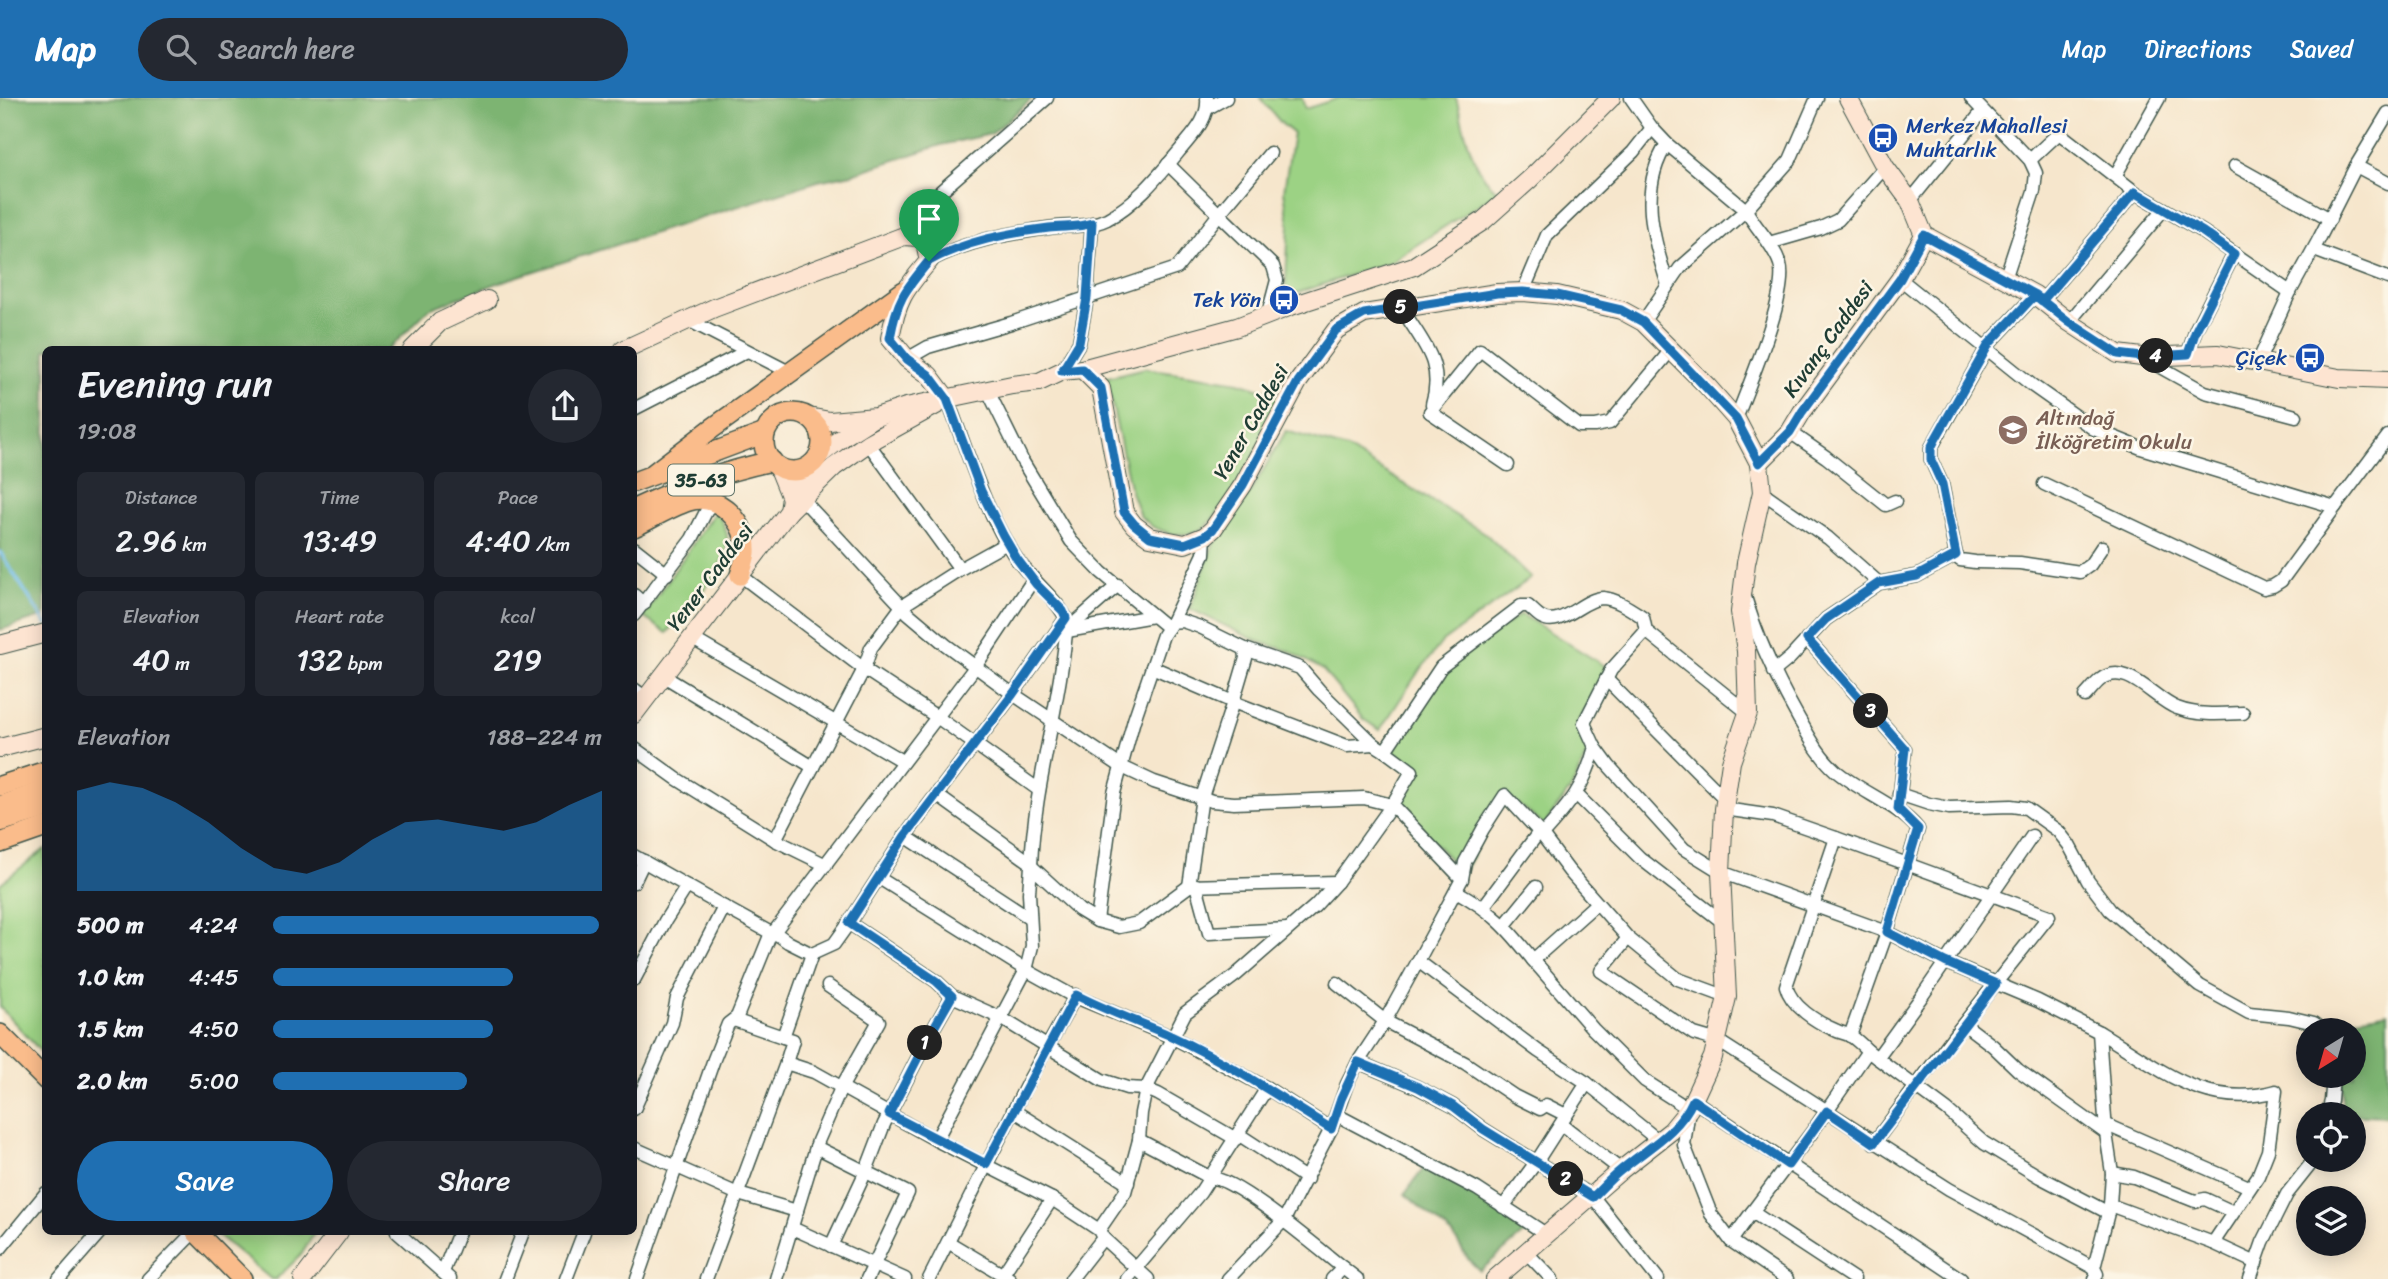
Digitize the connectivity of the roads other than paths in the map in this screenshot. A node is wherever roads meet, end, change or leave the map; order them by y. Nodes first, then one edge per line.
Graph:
1 (1047, 98) edge
2 (1226, 98) edge
3 (1611, 98) edge
4 (1631, 98) edge
5 (1817, 98) edge
6 (1849, 98) edge
7 (1971, 98) edge
8 (2159, 98) edge
9 (1208, 103) edge
10 (1982, 112) junction
11 (2388, 113) edge
12 (1652, 128) junction
13 (1667, 144) junction
14 (1270, 153) dead end
15 (2030, 160) junction
16 (1168, 164) junction
17 (2235, 166) dead end
18 (2357, 166) junction
19 (1885, 167) junction
20 (2115, 176) junction
21 (2388, 183) edge
22 (2135, 192) junction
23 (1910, 201) junction
24 (1746, 209) junction
25 (2164, 209) junction
26 (1219, 214) junction
27 (2330, 219) junction
28 (1092, 223) junction
29 (1924, 235) junction
30 (918, 237) junction
31 (1769, 243) junction
32 (2314, 250) junction
33 (2234, 254) junction
34 (929, 261) junction
35 (2388, 278) edge
36 (1900, 279) junction
37 (2005, 279) junction
38 (1668, 285) junction
39 (904, 291) junction
40 (1523, 292) junction
41 (2290, 292) junction
42 (1087, 298) junction
43 (2039, 298) junction
44 (487, 300) dead end
45 (1401, 307) junction
46 (1268, 314) junction
47 (688, 320) junction
48 (861, 322) junction
49 (1643, 322) junction
50 (2069, 322) junction
51 (890, 338) junction
52 (416, 346) edge
53 (632, 346) edge
54 (1986, 348) junction
55 (1671, 350) junction
56 (747, 351) junction
57 (2188, 354) junction
58 (2142, 357) junction
59 (907, 359) junction
60 (2259, 360) junction
61 (1082, 369) junction
62 (1062, 371) junction
63 (791, 373) junction
64 (2388, 380) edge
65 (988, 391) junction
66 (947, 399) junction
67 (637, 407) edge
68 (1430, 411) junction
69 (2296, 416) dead end
70 (808, 417) junction
71 (876, 417) junction
72 (1736, 419) junction
73 (1790, 432) junction
74 (765, 433) junction
75 (2388, 436) edge
76 (868, 443) junction
77 (814, 461) junction
78 (1759, 463) junction
79 (775, 464) junction
80 (1508, 465) dead end
81 (654, 473) junction
82 (637, 481) edge
83 (2045, 484) dead end
84 (1762, 492) junction
85 (712, 500) junction
86 (1895, 501) dead end
87 (794, 503) junction
88 (2336, 507) junction
89 (637, 508) edge
90 (637, 526) edge
91 (1205, 536) junction
92 (1007, 543) junction
93 (2102, 547) dead end
94 (637, 550) edge
95 (1956, 555) junction
96 (960, 569) junction
97 (667, 574) junction
98 (740, 575) junction
99 (1033, 580) junction
100 (1879, 583) junction
101 (1118, 585) junction
102 (1742, 588) junction
103 (637, 597) edge
104 (644, 604) junction
105 (902, 606) junction
106 (637, 612) edge
107 (1153, 616) junction
108 (1066, 625) junction
109 (1170, 625) junction
110 (1646, 631) junction
111 (42, 634) edge
112 (693, 639) junction
113 (1807, 639) junction
114 (0, 645) edge
115 (1245, 649) junction
116 (975, 667) junction
117 (1152, 667) junction
118 (864, 669) junction
119 (1773, 672) junction
120 (662, 675) junction
121 (1606, 679) junction
122 (640, 693) edge
123 (1013, 694) junction
124 (2085, 696) dead end
125 (1233, 702) junction
126 (1748, 713) junction
127 (2243, 713) dead end
128 (937, 717) junction
129 (1053, 721) junction
130 (836, 722) junction
131 (42, 737) edge
132 (976, 744) junction
133 (1380, 747) junction
134 (1595, 747) junction
135 (0, 748) edge
136 (637, 750) edge
137 (902, 761) junction
138 (813, 767) junction
139 (1122, 767) junction
140 (42, 772) edge
141 (0, 786) edge
142 (1039, 790) junction
143 (42, 791) edge
144 (1576, 794) junction
145 (1899, 794) junction
146 (938, 796) junction
147 (1202, 797) junction
148 (1725, 804) junction
149 (1392, 805) junction
150 (0, 806) edge
151 (42, 809) edge
152 (1898, 809) junction
153 (0, 822) edge
154 (42, 828) edge
155 (1541, 834) junction
156 (905, 836) junction
157 (2032, 836) dead end
158 (1836, 838) junction
159 (775, 840) junction
160 (0, 843) edge
161 (639, 859) edge
162 (1031, 864) junction
163 (1909, 864) junction
164 (826, 865) junction
165 (1721, 872) junction
166 (879, 877) junction
167 (1337, 881) junction
168 (1459, 885) junction
169 (687, 886) junction
170 (1192, 886) junction
171 (1536, 887) dead end
172 (1990, 894) junction
173 (1597, 903) junction
174 (1813, 905) junction
175 (1484, 906) junction
176 (724, 907) junction
177 (1030, 918) junction
178 (1097, 921) junction
179 (849, 923) junction
180 (1724, 923) junction
181 (1505, 925) junction
182 (1289, 929) junction
183 (773, 932) junction
184 (1887, 932) junction
185 (1628, 938) junction
186 (812, 954) junction
187 (1533, 960) junction
188 (1418, 961) junction
189 (1945, 962) junction
190 (1026, 970) junction
191 (637, 974) edge
192 (1337, 983) dead end
193 (1996, 984) junction
194 (828, 986) dead end
195 (1076, 995) junction
196 (952, 996) junction
197 (1727, 997) junction
198 (1001, 1018) junction
199 (2296, 1019) edge
200 (734, 1020) junction
201 (1385, 1021) junction
202 (1964, 1024) junction
203 (2099, 1032) junction
204 (0, 1034) edge
205 (1850, 1036) junction
206 (783, 1037) junction
207 (1172, 1037) junction
208 (1718, 1041) junction
209 (1049, 1046) junction
210 (0, 1048) edge
211 (1873, 1054) junction
212 (1358, 1062) junction
213 (786, 1063) junction
214 (42, 1076) edge
215 (1587, 1083) junction
216 (1918, 1087) junction
217 (841, 1088) junction
218 (1267, 1088) junction
219 (1146, 1089) junction
220 (42, 1090) edge
221 (637, 1102) edge
222 (1691, 1104) junction
223 (1013, 1110) junction
224 (1827, 1111) junction
225 (889, 1114) junction
226 (1337, 1115) junction
227 (1564, 1119) junction
228 (1331, 1129) junction
229 (2106, 1129) junction
230 (1237, 1136) junction
231 (936, 1140) junction
232 (1139, 1140) junction
233 (1659, 1141) junction
234 (1874, 1143) junction
235 (816, 1147) junction
236 (637, 1150) edge
237 (1537, 1161) junction
238 (986, 1164) junction
239 (1788, 1165) junction
240 (676, 1168) junction
241 (1621, 1170) junction
242 (866, 1171) junction
243 (2304, 1172) edge
244 (2112, 1173) junction
245 (1211, 1178) junction
246 (1307, 1179) junction
247 (1128, 1183) junction
248 (2249, 1187) junction
249 (738, 1194) junction
250 (1593, 1197) junction
251 (42, 1198) edge
252 (1052, 1199) junction
253 (1503, 1207) junction
254 (2109, 1208) junction
255 (797, 1211) junction
256 (1752, 1212) junction
257 (2233, 1212) junction
258 (1284, 1220) junction
259 (792, 1228) junction
260 (1101, 1234) junction
261 (1546, 1234) junction
262 (97, 1235) edge
263 (188, 1235) edge
264 (190, 1235) edge
265 (190, 1235) edge
266 (336, 1235) edge
267 (402, 1235) edge
268 (458, 1235) edge
269 (522, 1235) edge
270 (583, 1235) edge
271 (1731, 1241) junction
272 (948, 1242) junction
273 (2213, 1243) junction
274 (831, 1246) junction
275 (0, 1249) edge
276 (1526, 1252) junction
277 (320, 1260) junction
278 (2256, 1263) junction
279 (874, 1265) junction
280 (1343, 1268) junction
281 (1136, 1269) junction
282 (446, 1275) edge
283 (2098, 1275) edge
284 (1007, 1277) edge
285 (59, 1279) edge
286 (148, 1279) edge
287 (224, 1279) edge
288 (242, 1279) edge
289 (291, 1279) edge
290 (303, 1279) edge
291 (311, 1279) edge
292 (321, 1279) edge
293 (505, 1279) edge
294 (566, 1279) edge
295 (637, 1279) edge
296 (706, 1279) edge
297 (776, 1279) edge
298 (867, 1279) edge
299 (905, 1279) edge
300 (929, 1279) edge
301 (1071, 1279) edge
302 (1127, 1279) edge
303 (1148, 1279) edge
304 (1228, 1279) edge
305 (1332, 1279) edge
306 (1357, 1279) edge
307 (1495, 1279) edge
308 (1552, 1279) edge
309 (1658, 1279) edge
310 (1787, 1279) edge
311 (1854, 1279) edge
312 (1961, 1279) edge
313 (2250, 1279) edge

1 - 30 street
2 - 9 street
3 - 46 main road, Yener Caddesi
4 - 12 street
5 - 24 street
6 - 19 main road
7 - 10 street
8 - 20 street
9 - 16 street
10 - 15 street
10 - 23 street
11 - 18 street
12 - 13 street
12 - 40 street
13 - 24 street
13 - 38 street
14 - 26 street
15 - 20 street
15 - 37 street
16 - 26 street
16 - 28 street
17 - 27 street
18 - 21 street
18 - 27 street
19 - 23 main road
19 - 31 street
20 - 22 street
22 - 25 street
22 - 43 street
23 - 29 main road
24 - 31 street
24 - 38 street
25 - 33 street
25 - 50 street
26 - 42 street
26 - 46 street
27 - 32 street
28 - 34 street
28 - 42 street
29 - 36 main road, Kıvanç Caddesi
29 - 37 main road
30 - 34 main road
30 - 47 main road
31 - 72 street
32 - 35 street
32 - 41 street
33 - 41 street
33 - 57 street
34 - 39 main road
36 - 54 street
36 - 73 main road, Kıvanç Caddesi
37 - 43 main road
38 - 49 street
39 - 48 main road
39 - 51 main road
40 - 45 main road, Yener Caddesi
40 - 49 main road, Yener Caddesi
41 - 60 street
42 - 59 street
42 - 62 street
43 - 50 main road
43 - 54 street
44 - 52 main road
45 - 68 street
45 - 91 main road, Yener Caddesi
46 - 61 main road, Yener Caddesi
47 - 53 main road
47 - 56 street
48 - 51 main road
48 - 63 main road
49 - 55 main road, Yener Caddesi
50 - 58 main road
51 - 59 main road
54 - 88 street
54 - 95 street
55 - 68 street
55 - 72 main road, Yener Caddesi
56 - 63 street
56 - 67 street
57 - 58 main road
57 - 60 main road
58 - 69 street
59 - 66 main road
60 - 64 main road
61 - 62 main road, Yener Caddesi
61 - 91 main road
62 - 65 main road, Yener Caddesi
63 - 81 main road
65 - 66 main road, Yener Caddesi
65 - 101 street
66 - 71 main road, Yener Caddesi
66 - 76 main road
66 - 92 street
68 - 80 street
70 - 71 main road, Yener Caddesi
70 - 74 main road
70 - 77 main road
71 - 77 main road, Yener Caddesi
72 - 78 main road, Yener Caddesi
73 - 78 main road, Kıvanç Caddesi
73 - 86 street
74 - 79 main road
74 - 81 main road, 35-63
75 - 88 street
76 - 87 main road
76 - 96 street
77 - 79 main road
77 - 87 main road, Yener Caddesi
78 - 84 main road
79 - 87 main road
79 - 89 main road, 35-63
81 - 82 main road, 35-63
83 - 88 street
84 - 100 street
84 - 102 main road
85 - 90 main road
85 - 97 street
85 - 98 main road
87 - 98 main road, Yener Caddesi
87 - 105 street
91 - 109 street
92 - 96 street
92 - 99 street
93 - 95 street
94 - 97 street
95 - 100 street
96 - 105 street
97 - 104 street
98 - 112 main road, Yener Caddesi
98 - 118 street
99 - 108 street
99 - 116 street
100 - 113 street
101 - 107 street
101 - 108 street
102 - 119 street
102 - 126 main road
103 - 104 street
104 - 106 street
105 - 116 street
105 - 118 street
107 - 108 street
107 - 109 street
108 - 123 street
108 - 129 street
109 - 115 street
109 - 117 street
110 - 121 street
110 - 126 street
110 - 133 street
111 - 114 main road
112 - 120 main road, Yener Caddesi
112 - 130 street
113 - 119 street
113 - 145 street
115 - 125 street
115 - 133 street
116 - 123 street
116 - 128 street
117 - 125 street
117 - 139 street
118 - 128 street
118 - 130 street
119 - 152 street
120 - 122 main road, Yener Caddesi
120 - 138 street
121 - 134 street
121 - 148 street
123 - 129 street
123 - 132 street
124 - 127 street
125 - 133 street
125 - 147 street
126 - 148 main road
128 - 132 street
128 - 137 street
129 - 139 street
129 - 142 street
130 - 137 street
130 - 138 street
131 - 135 main road
132 - 142 street
132 - 146 street
133 - 149 street
134 - 144 street
134 - 165 street
136 - 159 street
137 - 164 street
138 - 159 street
139 - 147 street
139 - 178 street
140 - 141 main road
142 - 162 street
143 - 150 main road
144 - 155 street
144 - 180 street
145 - 152 street
145 - 199 street
146 - 156 street
146 - 162 street
147 - 149 street
147 - 170 street
148 - 158 street
148 - 165 main road
149 - 167 street
149 - 168 street
151 - 153 main road
152 - 163 street
154 - 160 main road
155 - 168 street
155 - 173 street
155 - 175 street
156 - 166 street
156 - 177 street
157 - 172 street
158 - 163 street
158 - 174 street
159 - 164 street
161 - 169 street
162 - 177 street
162 - 178 street
163 - 172 street
163 - 184 street
164 - 183 street
165 - 174 street
165 - 180 main road
166 - 179 street
166 - 190 street
167 - 170 street
167 - 182 street
168 - 175 street
168 - 188 street
169 - 176 street
169 - 191 street
170 - 178 street
170 - 182 street
171 - 181 street
172 - 189 street
172 - 193 street
173 - 185 street
173 - 187 street
174 - 184 street
174 - 205 street
175 - 181 street
176 - 183 street
176 - 221 street
177 - 190 street
179 - 186 street
179 - 196 street
180 - 197 main road
181 - 187 street
182 - 207 street
183 - 186 street
183 - 200 street
184 - 189 street
184 - 205 street
185 - 197 street
185 - 208 street
186 - 206 street
187 - 222 street
188 - 201 street
188 - 215 street
189 - 193 street
189 - 211 street
190 - 195 street
190 - 198 street
192 - 201 street
193 - 202 street
193 - 203 street
194 - 217 street
195 - 207 street
195 - 209 street
196 - 198 street
196 - 225 street
197 - 208 main road
198 - 209 street
198 - 231 street
200 - 206 street
200 - 240 street
201 - 212 street
201 - 227 street
202 - 216 street
202 - 229 street
203 - 229 street
203 - 248 street
204 - 214 main road
205 - 211 street
206 - 213 street
207 - 218 street
207 - 219 street
208 - 222 main road
208 - 224 street
209 - 219 street
209 - 223 street
210 - 220 main road
211 - 216 street
211 - 224 street
212 - 226 street
212 - 237 street
213 - 217 street
213 - 249 street
215 - 227 street
215 - 233 street
216 - 234 street
216 - 254 street
217 - 225 street
217 - 235 street
218 - 228 street
218 - 230 street
219 - 230 street
219 - 232 street
222 - 233 main road
222 - 239 street
222 - 271 street
223 - 238 street
223 - 247 street
224 - 234 street
224 - 239 street
225 - 231 street
225 - 242 street
226 - 228 street
226 - 253 street
227 - 237 street
227 - 241 street
228 - 246 street
229 - 244 street
229 - 248 street
230 - 245 street
230 - 246 street
231 - 238 street
232 - 245 street
232 - 247 street
233 - 241 main road
234 - 283 street
235 - 242 street
235 - 255 street
236 - 240 street
237 - 250 street
237 - 253 street
238 - 252 street
238 - 272 street
239 - 256 street
239 - 312 street
240 - 249 street
240 - 295 street
241 - 250 main road
242 - 274 street
242 - 279 street
243 - 278 street
244 - 254 street
244 - 257 street
245 - 258 street
245 - 281 street
246 - 258 street
247 - 260 street
248 - 257 street
249 - 255 street
249 - 296 street
250 - 261 main road
250 - 309 street
251 - 275 street
252 - 260 street
252 - 284 street
253 - 261 street
254 - 273 street
254 - 283 street
255 - 259 street
256 - 271 street
256 - 311 street
257 - 273 street
258 - 280 street
258 - 304 street
259 - 274 street
259 - 297 street
260 - 281 street
260 - 301 street
261 - 276 main road
262 - 285 street
263 - 286 street
264 - 287 main road
265 - 288 main road
266 - 277 main road
267 - 282 street
268 - 282 street
269 - 293 street
270 - 294 street
271 - 310 street
272 - 284 street
272 - 300 street
273 - 278 street
274 - 279 street
276 - 307 main road
276 - 308 street
277 - 289 main road
277 - 290 main road
277 - 291 main road
277 - 292 main road
278 - 313 street
279 - 298 street
279 - 299 street
280 - 305 street
280 - 306 street
281 - 302 street
281 - 303 street

